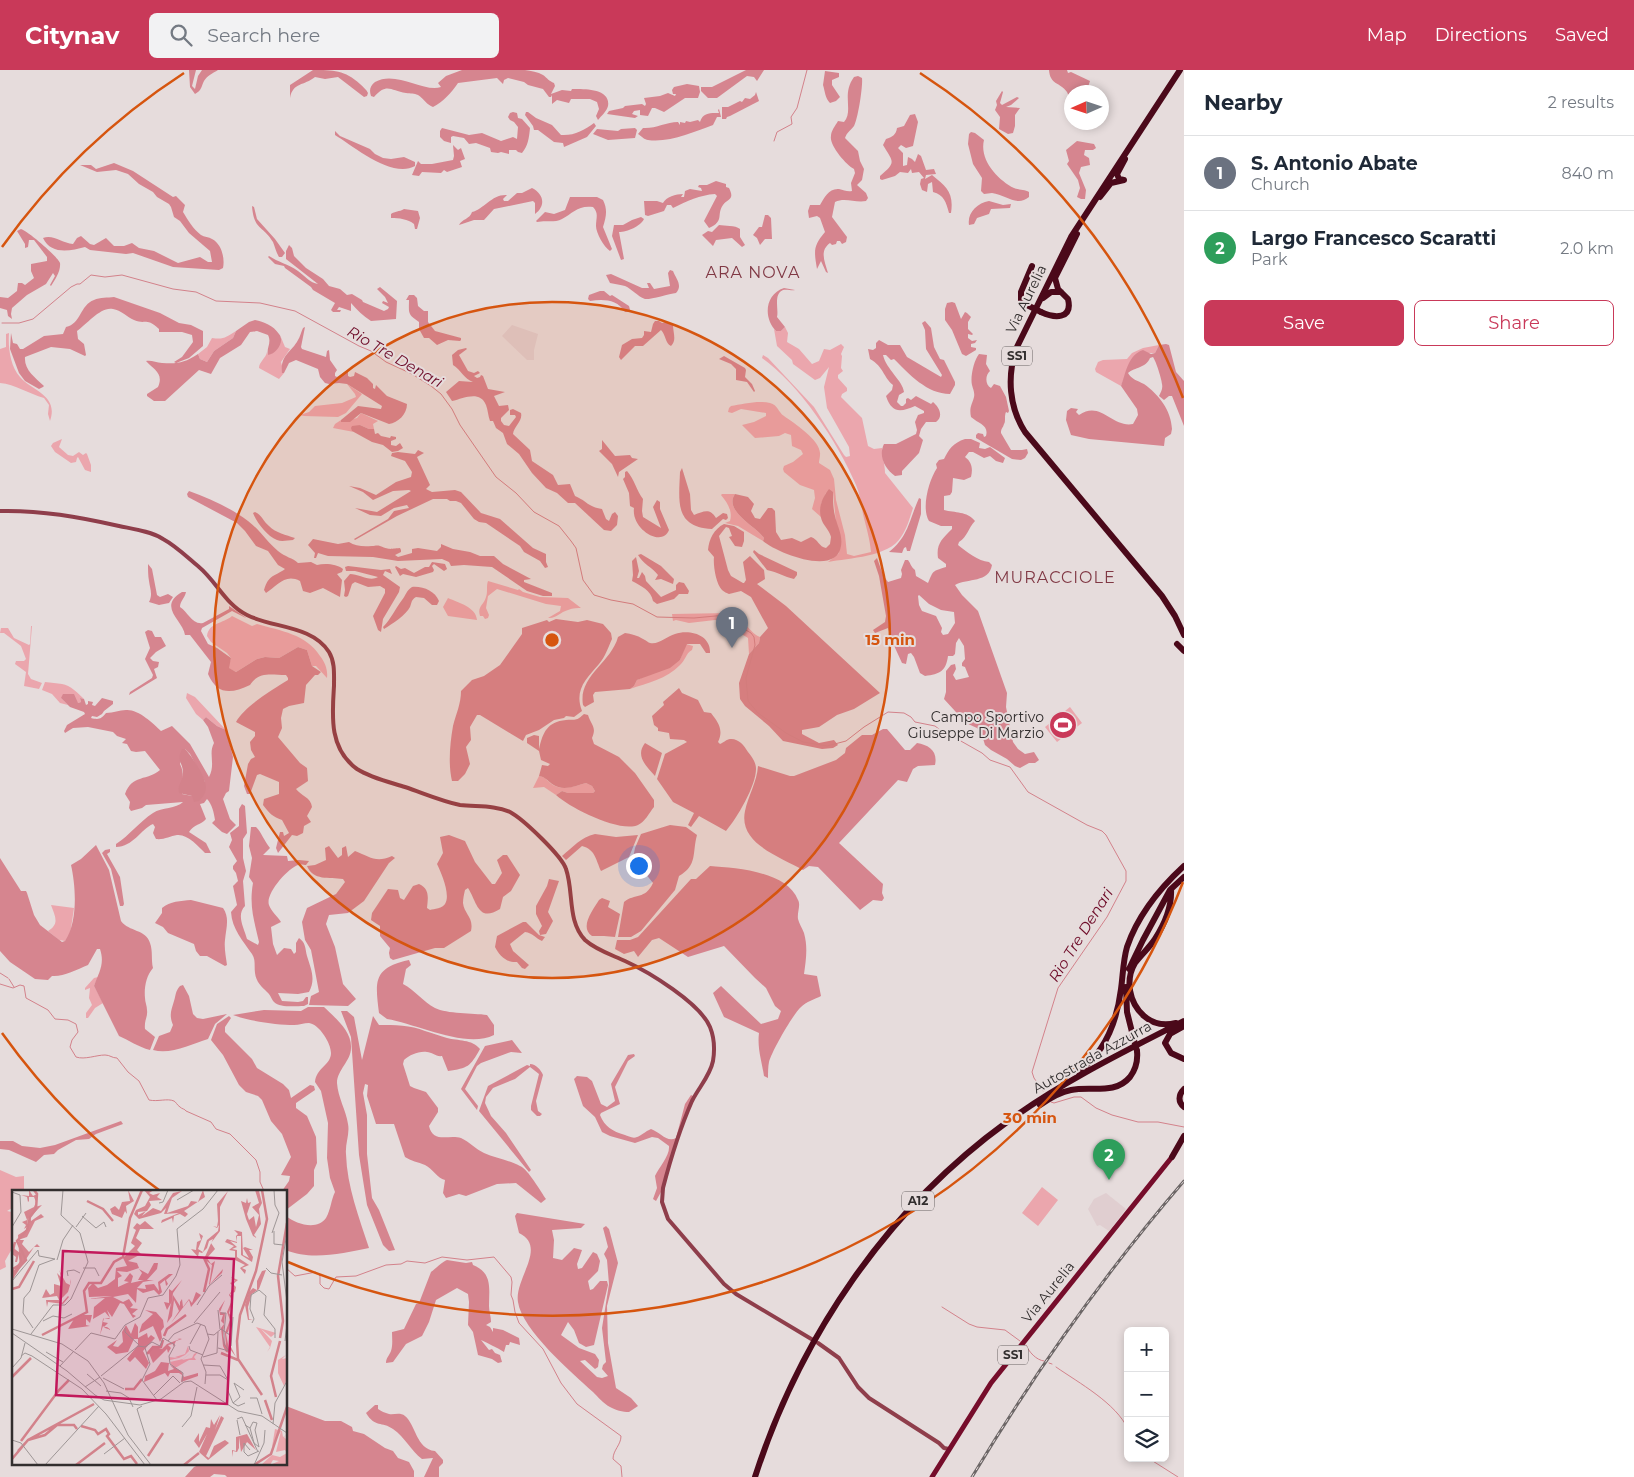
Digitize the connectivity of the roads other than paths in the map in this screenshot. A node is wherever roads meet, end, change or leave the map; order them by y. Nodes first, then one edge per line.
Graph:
1 (1181, 70) edge
2 (1125, 159) junction
3 (1099, 198) junction
4 (1086, 217) junction
5 (1032, 266) dead end
6 (1056, 278) junction
7 (1061, 292) junction
8 (1043, 298) junction
9 (1019, 428) dead end
10 (1048, 457) junction
11 (1060, 468) dead end
12 (1072, 490) junction
13 (0, 511) edge
14 (1136, 564) junction
15 (1152, 590) dead end
16 (1164, 591) dead end
17 (1172, 608) junction
18 (1184, 628) edge
19 (1184, 635) edge
20 (1177, 644) dead end
21 (1184, 651) edge
22 (1184, 866) edge
23 (1184, 874) edge
24 (1161, 888) junction
25 (1171, 889) junction
26 (1184, 1022) edge
27 (1184, 1059) edge
28 (1183, 1092) edge
29 (1184, 1107) edge
30 (1005, 1126) junction
31 (1184, 1136) edge
32 (1184, 1140) edge
33 (1172, 1157) junction
34 (813, 1340) dead end
35 (818, 1343) dead end
36 (944, 1446) junction
37 (933, 1476) edge
38 (754, 1477) edge
39 (759, 1477) edge

1 - 2 highway, Via Aurelia / SS1
1 - 12 highway, Via Aurelia / SS1
2 - 3 highway, Via Aurelia / SS1
2 - 3 highway
3 - 4 highway, Via Aurelia / SS1
4 - 6 highway
4 - 8 highway, Via Aurelia / SS1
5 - 7 highway, bridge
6 - 7 highway
6 - 8 highway
7 - 8 highway
8 - 10 highway, Via Aurelia / SS1
9 - 12 highway
10 - 11 highway
10 - 17 highway, Via Aurelia / SS1
12 - 14 highway, Via Aurelia / SS1
13 - 34 main road
14 - 15 highway
14 - 19 highway, Via Aurelia / SS1
16 - 17 highway
17 - 18 highway, Via Aurelia / SS1
20 - 21 highway
22 - 24 highway
23 - 24 highway
23 - 25 highway
24 - 30 highway
25 - 26 highway
25 - 30 highway, bridge
26 - 27 highway
26 - 30 highway, Autostrada Azzurra / A12
28 - 29 highway
30 - 38 highway, Autostrada Azzurra / A12
30 - 39 highway, Autostrada Azzurra / A12
31 - 33 highway, Via Aurelia / SS1
32 - 33 highway, Via Aurelia / SS1
33 - 36 main road, Via Aurelia / SS1
35 - 36 main road
36 - 37 main road, Via Aurelia / SS1

